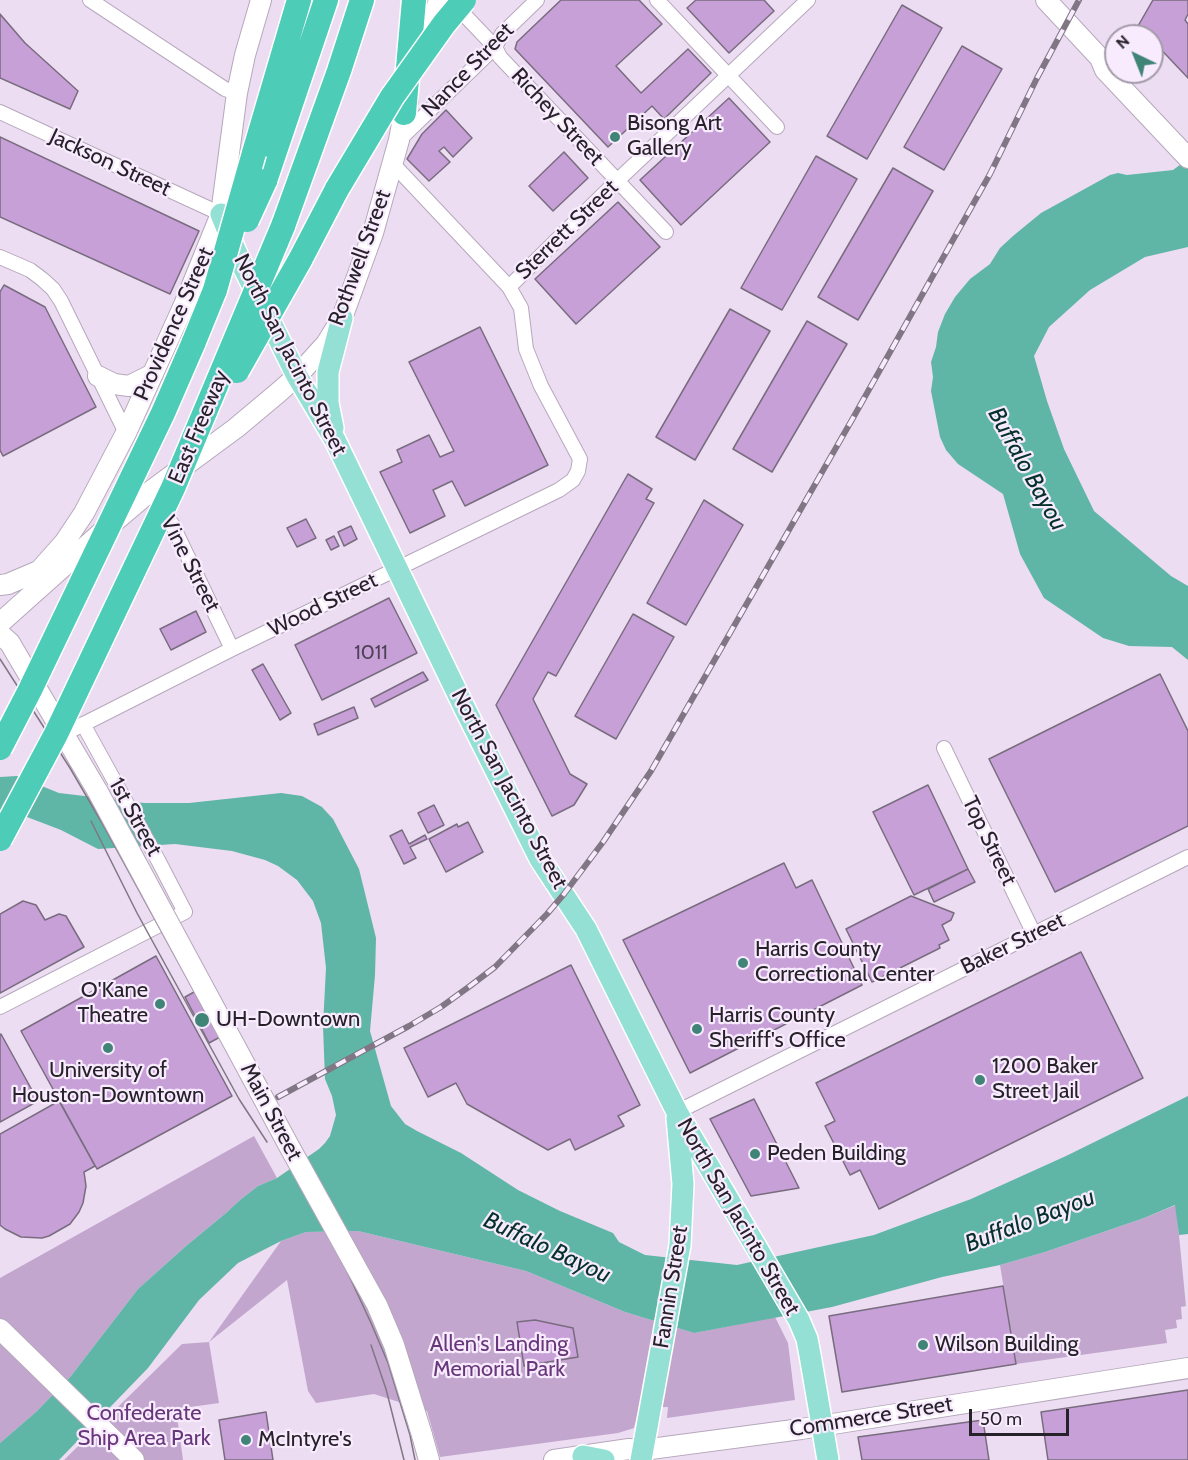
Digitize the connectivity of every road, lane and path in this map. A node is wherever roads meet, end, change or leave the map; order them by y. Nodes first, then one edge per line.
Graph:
1 (261, 0) edge
2 (299, 0) edge
3 (326, 0) edge
4 (362, 0) edge
5 (414, 0) edge
6 (439, 0) edge
7 (450, 0) edge
8 (464, 0) edge
9 (537, 0) edge
10 (657, 0) edge
11 (808, 0) edge
12 (1031, 0) edge
13 (1046, 0) edge
14 (94, 1) edge
15 (495, 47) junction
16 (1104, 68) edge
17 (1104, 70) edge
18 (728, 75) junction
19 (1118, 84) edge
20 (237, 93) junction
21 (0, 112) edge
22 (404, 113) junction
23 (777, 127) dead end
24 (399, 140) junction
25 (1188, 158) edge
26 (393, 164) junction
27 (617, 181) junction
28 (221, 214) junction
29 (666, 232) dead end
30 (0, 257) edge
31 (509, 287) junction
32 (216, 290) junction
33 (342, 318) junction
34 (153, 374) junction
35 (98, 376) junction
36 (297, 376) junction
37 (126, 433) junction
38 (335, 440) junction
39 (109, 466) junction
40 (173, 489) junction
41 (148, 493) junction
42 (398, 568) junction
43 (41, 570) junction
44 (0, 585) edge
45 (0, 609) edge
46 (0, 622) edge
47 (0, 634) edge
48 (232, 649) junction
49 (83, 724) junction
50 (64, 734) junction
51 (0, 748) edge
52 (944, 748) dead end
53 (0, 839) edge
54 (1188, 857) edge
55 (1034, 934) junction
56 (0, 1007) edge
57 (676, 1112) junction
58 (0, 1329) edge
59 (1188, 1368) edge
60 (822, 1425) junction
61 (422, 1449) edge
62 (642, 1455) edge
63 (583, 1456) junction
64 (134, 1459) edge
65 (554, 1460) edge
66 (604, 1460) edge
67 (828, 1460) edge

1 - 20 main road, Providence Street
2 - 32 highway, bridge
3 - 32 highway, East Freeway, bridge
4 - 40 highway, East Freeway, bridge
5 - 22 highway
6 - 22 main road, Rothwell Street
7 - 15 street, Richey Street
8 - 40 highway, bridge
9 - 15 street, Nance Street
10 - 18 street
11 - 18 street, Sterrett Street
12 - 17 main road
13 - 16 main road
14 - 20 street
15 - 24 street, Nance Street
15 - 27 street, Richey Street
18 - 23 street
18 - 27 street, Sterrett Street
19 - 25 main road
20 - 28 main road, Providence Street
21 - 28 street, Jackson Street
22 - 24 main road, Rothwell Street
24 - 26 main road, Rothwell Street
26 - 31 street
26 - 33 main road, Rothwell Street
27 - 29 street, Richey Street
27 - 31 street, Sterrett Street
28 - 34 main road, Providence Street
28 - 36 main road, North San Jacinto Street
30 - 35 street
31 - 42 street, Wood Street
32 - 51 highway, East Freeway, bridge
33 - 36 main road, Rothwell Street
33 - 38 main road
34 - 35 main road
34 - 37 main road, Providence Street
35 - 37 street
36 - 38 main road, North San Jacinto Street
36 - 41 main road, Rothwell Street
37 - 39 main road, Providence Street
38 - 42 main road, North San Jacinto Street
39 - 41 street, Vine Street
39 - 43 main road, Providence Street
40 - 53 highway, East Freeway, bridge
41 - 46 main road, Rothwell Street
41 - 48 street, Vine Street
42 - 48 street, Wood Street
42 - 57 main road, North San Jacinto Street
43 - 44 main road
43 - 45 main road, Providence Street
47 - 50 main road, Main Street
48 - 49 street, Wood Street
49 - 50 street, Wood Street
49 - 56 street, 1st Street
50 - 61 main road, Main Street, bridge
52 - 55 street, Top Street
54 - 55 street, Baker Street
55 - 57 street, Baker Street
57 - 60 main road, North San Jacinto Street
57 - 62 main road, Fannin Street
58 - 64 main road
59 - 60 main road, Commerce Street
60 - 62 main road, Commerce Street
60 - 67 main road, North San Jacinto Street
62 - 63 main road, Commerce Street
63 - 65 main road, Commerce Street
63 - 66 main road

